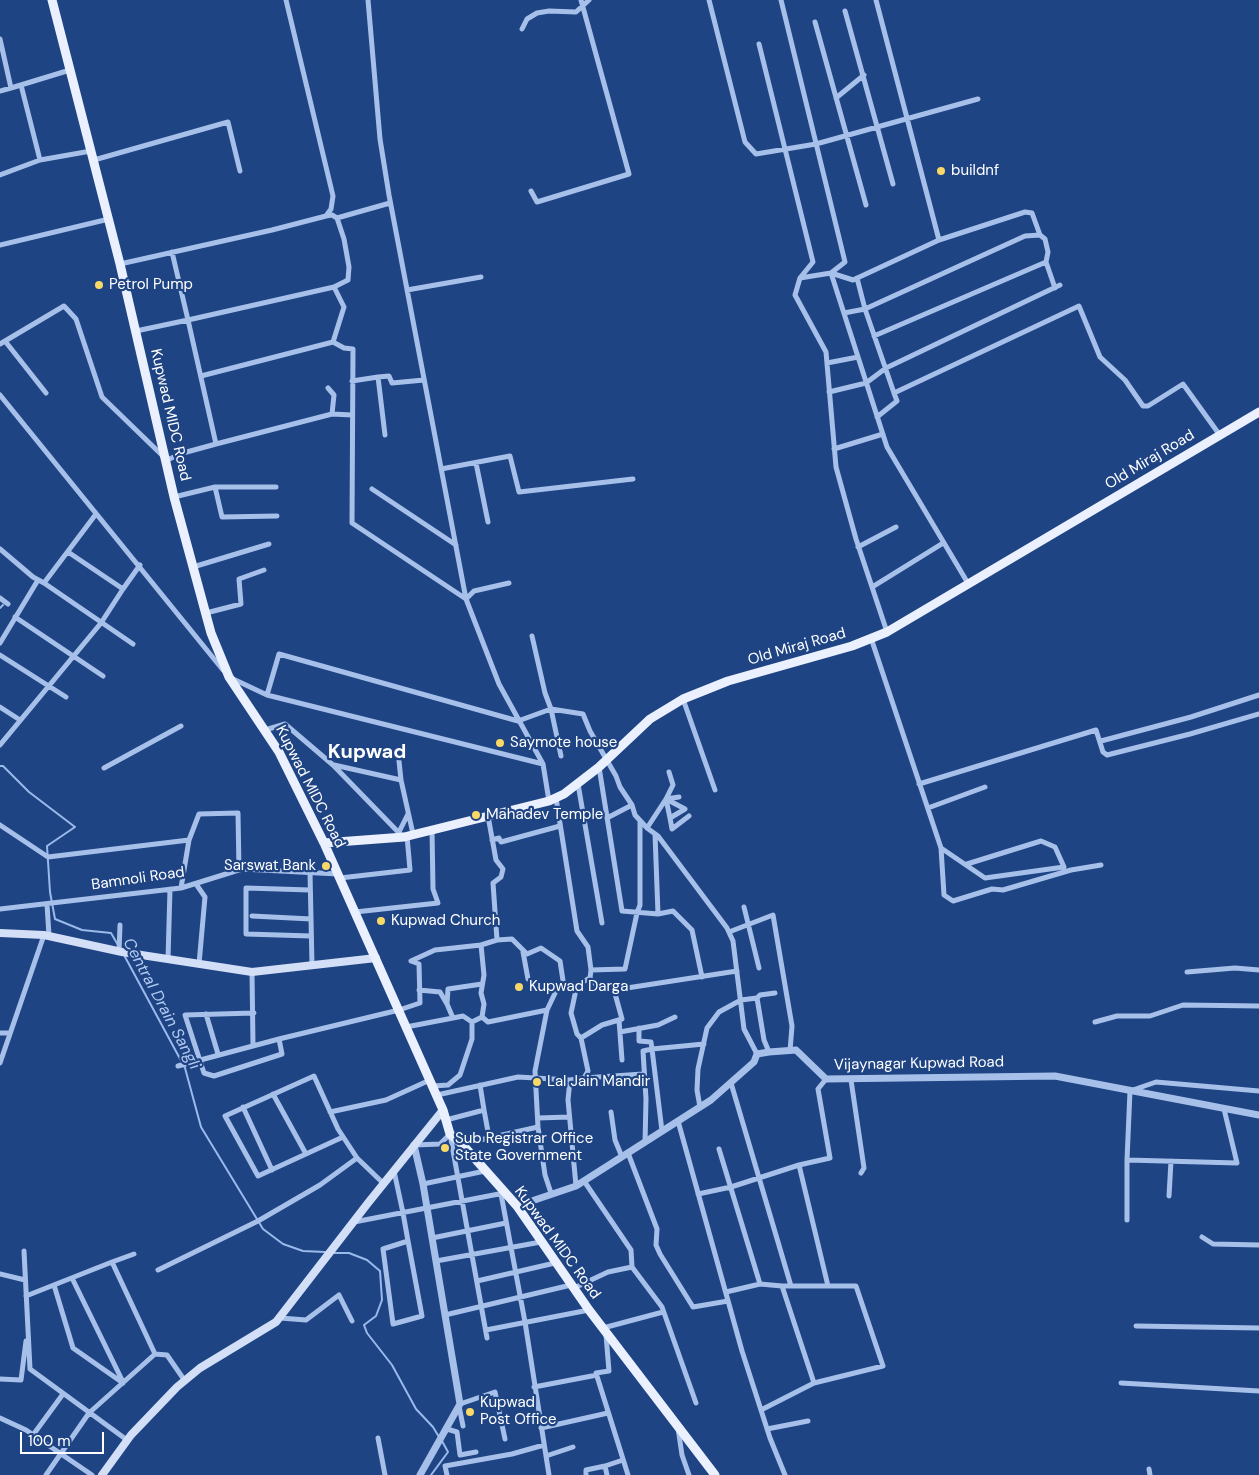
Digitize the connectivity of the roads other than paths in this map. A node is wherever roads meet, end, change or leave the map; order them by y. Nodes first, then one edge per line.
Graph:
1 (52, 0) edge
2 (286, 0) edge
3 (368, 0) edge
4 (582, 0) edge
5 (589, 0) edge
6 (709, 0) edge
7 (781, 0) edge
8 (876, 0) edge
9 (584, 7) junction
10 (845, 11) dead end
11 (815, 22) dead end
12 (522, 29) dead end
13 (0, 38) edge
14 (759, 44) dead end
15 (70, 70) junction
16 (864, 75) junction
17 (21, 85) junction
18 (11, 88) junction
19 (0, 92) edge
20 (836, 98) junction
21 (978, 99) dead end
22 (907, 118) junction
23 (877, 127) junction
24 (847, 135) junction
25 (816, 144) junction
26 (785, 149) junction
27 (92, 156) junction
28 (40, 160) junction
29 (240, 171) dead end
30 (0, 175) edge
31 (893, 184) dead end
32 (531, 191) dead end
33 (390, 203) junction
34 (866, 205) dead end
35 (326, 216) junction
36 (337, 218) junction
37 (109, 219) junction
38 (1040, 235) junction
39 (939, 240) junction
40 (0, 245) edge
41 (172, 252) junction
42 (1046, 262) junction
43 (120, 264) junction
44 (831, 273) junction
45 (481, 277) dead end
46 (800, 278) junction
47 (857, 278) junction
48 (334, 288) junction
49 (407, 290) junction
50 (865, 309) junction
51 (844, 313) junction
52 (188, 320) junction
53 (136, 331) junction
54 (874, 336) junction
55 (3, 342) edge
56 (333, 342) junction
57 (858, 357) junction
58 (827, 362) junction
59 (886, 368) junction
60 (201, 376) junction
61 (378, 377) junction
62 (424, 380) junction
63 (352, 381) junction
64 (866, 383) junction
65 (328, 388) dead end
66 (829, 392) junction
67 (46, 393) dead end
68 (894, 393) junction
69 (0, 395) edge
70 (1259, 412) edge
71 (332, 414) junction
72 (352, 415) junction
73 (877, 417) junction
74 (883, 434) junction
75 (1219, 434) junction
76 (385, 435) dead end
77 (216, 444) junction
78 (834, 449) junction
79 (167, 460) junction
80 (476, 463) junction
81 (441, 469) junction
82 (633, 479) dead end
83 (215, 487) junction
84 (276, 487) dead end
85 (372, 489) dead end
86 (174, 497) junction
87 (96, 514) junction
88 (277, 516) dead end
89 (488, 522) dead end
90 (896, 527) dead end
91 (944, 543) junction
92 (269, 544) dead end
93 (456, 545) junction
94 (858, 547) junction
95 (0, 549) edge
96 (68, 552) junction
97 (140, 565) junction
98 (193, 567) junction
99 (264, 570) dead end
100 (38, 580) junction
101 (44, 583) junction
102 (509, 583) dead end
103 (969, 586) junction
104 (872, 587) junction
105 (123, 589) junction
106 (0, 598) edge
107 (466, 599) junction
108 (8, 604) dead end
109 (206, 613) junction
110 (15, 617) junction
111 (101, 623) junction
112 (887, 632) junction
113 (532, 636) dead end
114 (871, 638) junction
115 (0, 643) edge
116 (133, 644) dead end
117 (0, 655) edge
118 (73, 656) junction
119 (103, 676) dead end
120 (229, 677) junction
121 (48, 686) junction
122 (1259, 694) edge
123 (267, 695) junction
124 (66, 697) dead end
125 (683, 699) junction
126 (0, 707) edge
127 (551, 710) junction
128 (1259, 714) edge
129 (20, 720) junction
130 (518, 721) junction
131 (181, 726) dead end
132 (265, 730) junction
133 (1101, 741) junction
134 (0, 746) edge
135 (561, 756) dead end
136 (606, 758) junction
137 (399, 761) dead end
138 (543, 764) junction
139 (333, 765) junction
140 (599, 767) junction
141 (104, 768) dead end
142 (669, 772) dead end
143 (401, 780) junction
144 (578, 784) junction
145 (919, 784) junction
146 (985, 787) dead end
147 (715, 790) dead end
148 (679, 797) dead end
149 (552, 799) junction
150 (666, 799) junction
151 (632, 805) junction
152 (928, 808) junction
153 (408, 813) junction
154 (488, 816) junction
155 (689, 816) dead end
156 (607, 818) junction
157 (670, 818) junction
158 (640, 821) junction
159 (0, 825) edge
160 (560, 826) junction
161 (647, 828) junction
162 (432, 830) junction
163 (655, 834) junction
164 (405, 835) junction
165 (189, 840) junction
166 (492, 840) junction
167 (324, 843) junction
168 (941, 848) junction
169 (967, 864) junction
170 (1101, 865) dead end
171 (239, 870) junction
172 (310, 872) junction
173 (339, 876) junction
174 (196, 884) junction
175 (181, 888) junction
176 (170, 889) junction
177 (310, 890) junction
178 (47, 904) junction
179 (744, 907) dead end
180 (0, 909) edge
181 (355, 912) junction
182 (637, 913) junction
183 (658, 914) junction
184 (252, 916) dead end
185 (311, 918) junction
186 (602, 923) dead end
187 (749, 924) junction
188 (120, 925) dead end
189 (729, 932) junction
190 (0, 933) edge
191 (46, 936) junction
192 (311, 936) junction
193 (497, 940) junction
194 (481, 946) junction
195 (523, 951) junction
196 (119, 952) junction
197 (376, 958) junction
198 (168, 959) junction
199 (199, 964) junction
200 (312, 965) junction
201 (759, 968) dead end
202 (591, 970) junction
203 (1259, 970) edge
204 (737, 971) junction
205 (252, 972) junction
206 (1187, 972) dead end
207 (702, 977) junction
208 (528, 978) dead end
209 (590, 978) junction
210 (482, 984) junction
211 (577, 985) junction
212 (564, 987) junction
213 (419, 990) junction
214 (614, 990) junction
215 (775, 993) dead end
216 (757, 998) junction
217 (741, 1000) junction
218 (447, 1004) junction
219 (1259, 1006) edge
220 (399, 1010) junction
221 (547, 1010) junction
222 (254, 1013) junction
223 (206, 1014) junction
224 (482, 1017) junction
225 (675, 1017) dead end
226 (453, 1018) junction
227 (619, 1020) junction
228 (472, 1022) junction
229 (1095, 1022) dead end
230 (406, 1026) junction
231 (639, 1028) junction
232 (620, 1032) junction
233 (0, 1033) edge
234 (10, 1033) junction
235 (581, 1038) junction
236 (279, 1039) junction
237 (704, 1044) junction
238 (253, 1045) junction
239 (652, 1049) junction
240 (790, 1050) junction
241 (770, 1052) junction
242 (218, 1054) junction
243 (757, 1054) junction
244 (200, 1059) junction
245 (622, 1060) dead end
246 (0, 1063) edge
247 (178, 1066) dead end
248 (643, 1074) junction
249 (584, 1078) junction
250 (826, 1079) junction
251 (536, 1080) junction
252 (570, 1080) junction
253 (851, 1080) junction
254 (431, 1083) junction
255 (731, 1083) junction
256 (480, 1086) junction
257 (1130, 1091) junction
258 (1259, 1091) edge
259 (273, 1094) junction
260 (437, 1095) junction
261 (243, 1107) junction
262 (700, 1107) junction
263 (1224, 1109) junction
264 (443, 1110) junction
265 (484, 1110) junction
266 (330, 1112) junction
267 (611, 1112) dead end
268 (1259, 1115) edge
269 (569, 1117) junction
270 (538, 1118) junction
271 (446, 1120) junction
272 (678, 1121) junction
273 (538, 1127) junction
274 (662, 1131) junction
275 (450, 1134) junction
276 (343, 1137) junction
277 (489, 1137) junction
278 (645, 1143) junction
279 (462, 1144) junction
280 (414, 1146) junction
281 (720, 1149) dead end
282 (306, 1154) junction
283 (625, 1155) junction
284 (357, 1158) junction
285 (1127, 1160) junction
286 (1171, 1161) junction
287 (799, 1165) junction
288 (272, 1170) junction
289 (394, 1170) junction
290 (485, 1171) junction
291 (861, 1173) dead end
292 (458, 1178) junction
293 (759, 1178) junction
294 (584, 1181) junction
295 (383, 1184) junction
296 (423, 1184) junction
297 (576, 1186) junction
298 (731, 1188) junction
299 (503, 1193) junction
300 (551, 1193) junction
301 (698, 1194) junction
302 (1169, 1196) dead end
303 (462, 1202) junction
304 (516, 1206) junction
305 (428, 1208) junction
306 (403, 1213) junction
307 (1127, 1220) dead end
308 (354, 1222) junction
309 (506, 1223) junction
310 (467, 1231) junction
311 (1202, 1237) dead end
312 (432, 1238) junction
313 (408, 1241) junction
314 (541, 1242) junction
315 (1259, 1245) edge
316 (511, 1249) junction
317 (24, 1252) dead end
318 (134, 1254) dead end
319 (472, 1255) junction
320 (436, 1261) junction
321 (112, 1262) junction
322 (555, 1263) junction
323 (632, 1267) junction
324 (158, 1270) dead end
325 (0, 1274) edge
326 (515, 1274) junction
327 (72, 1278) junction
328 (25, 1280) junction
329 (477, 1282) junction
330 (760, 1284) junction
331 (54, 1285) junction
332 (782, 1286) junction
333 (791, 1286) junction
334 (828, 1286) junction
335 (572, 1287) junction
336 (726, 1292) junction
337 (26, 1296) junction
338 (520, 1297) junction
339 (728, 1301) junction
340 (482, 1306) junction
341 (588, 1310) junction
342 (663, 1312) junction
343 (445, 1315) junction
344 (280, 1318) junction
345 (352, 1321) dead end
346 (525, 1322) junction
347 (1136, 1326) dead end
348 (1259, 1328) edge
349 (28, 1330) junction
350 (486, 1330) junction
351 (604, 1330) junction
352 (487, 1338) dead end
353 (155, 1354) junction
354 (597, 1375) junction
355 (0, 1380) edge
356 (185, 1381) junction
357 (814, 1382) junction
358 (123, 1383) junction
359 (1121, 1383) dead end
360 (534, 1387) junction
361 (1259, 1391) edge
362 (63, 1394) junction
363 (696, 1404) dead end
364 (460, 1405) junction
365 (761, 1410) junction
366 (90, 1413) junction
367 (608, 1413) junction
368 (0, 1418) edge
369 (808, 1421) dead end
370 (677, 1425) junction
371 (463, 1426) dead end
372 (541, 1428) junction
373 (447, 1429) junction
374 (767, 1429) junction
375 (33, 1436) junction
376 (378, 1438) dead end
377 (505, 1439) dead end
378 (126, 1440) junction
379 (544, 1445) junction
380 (573, 1448) dead end
381 (476, 1452) dead end
382 (60, 1454) junction
383 (546, 1456) junction
384 (623, 1460) junction
385 (605, 1466) junction
386 (46, 1475) edge
387 (92, 1475) edge
388 (102, 1475) edge
389 (385, 1475) edge
390 (420, 1475) edge
391 (447, 1475) edge
392 (549, 1475) edge
393 (586, 1475) edge
394 (607, 1475) edge
395 (628, 1475) edge
396 (689, 1475) edge
397 (715, 1475) edge
398 (785, 1475) edge

1 - 15 main road, Kupwad MIDC Road
2 - 35 street
3 - 33 street
4 - 9 street
5 - 9 street
6 - 26 street
7 - 25 street
8 - 22 street
9 - 12 street
9 - 32 street
10 - 16 street
11 - 20 street
13 - 18 street
14 - 26 street
15 - 17 street
15 - 27 main road, Kupwad MIDC Road
16 - 20 street
16 - 23 street
17 - 18 street
17 - 28 street
18 - 19 street
20 - 24 street
21 - 22 street
22 - 23 street
22 - 39 street
23 - 24 street
23 - 31 street
24 - 25 street
24 - 34 street
25 - 26 street
25 - 44 street
26 - 46 street
27 - 28 street
27 - 29 street
27 - 37 main road, Kupwad MIDC Road
28 - 30 street
33 - 36 street
33 - 49 street
35 - 36 street
35 - 41 street
36 - 48 street
37 - 40 street
37 - 43 main road, Kupwad MIDC Road
38 - 39 street
38 - 42 street
38 - 50 street
39 - 47 street
41 - 43 street
41 - 52 street
42 - 54 street
42 - 59 street
43 - 53 main road, Kupwad MIDC Road
44 - 46 street
44 - 47 street
44 - 51 street
45 - 49 street
46 - 58 street
47 - 50 street
48 - 52 street
48 - 56 street
49 - 62 street
50 - 51 street
50 - 54 street
51 - 57 street
52 - 53 street
52 - 60 street
53 - 79 main road, Kupwad MIDC Road
54 - 59 street
55 - 67 street
55 - 79 street
56 - 60 street
56 - 63 street
57 - 58 street
57 - 64 street
58 - 66 street
59 - 64 street
59 - 68 street
60 - 77 street
61 - 62 street
61 - 63 street
61 - 76 street
62 - 81 street
63 - 72 street
64 - 66 street
64 - 73 street
65 - 71 street
66 - 78 street
68 - 73 street
68 - 75 street
69 - 87 street
70 - 75 main road, Old Miraj Road
71 - 72 street
71 - 77 street
72 - 107 street
73 - 74 street
74 - 78 street
74 - 91 street
75 - 103 main road, Old Miraj Road
77 - 79 street
78 - 94 street
79 - 86 main road, Kupwad MIDC Road
80 - 81 street
80 - 82 street
80 - 89 street
81 - 93 street
83 - 84 street
83 - 86 street
83 - 88 street
85 - 93 street
86 - 98 main road, Kupwad MIDC Road
87 - 96 street
87 - 97 street
90 - 94 street
91 - 103 street
91 - 104 street
92 - 98 street
93 - 107 street
94 - 104 street
95 - 100 street
96 - 101 street
96 - 105 street
97 - 105 street
97 - 120 street
98 - 109 main road, Kupwad MIDC Road
99 - 109 street
100 - 101 street
100 - 110 street
101 - 111 street
102 - 107 street
103 - 112 main road, Old Miraj Road
104 - 112 street
105 - 111 street
106 - 108 street
107 - 130 street
109 - 120 main road, Kupwad MIDC Road
110 - 115 street
110 - 118 street
111 - 116 street
111 - 118 street
112 - 114 main road, Old Miraj Road
113 - 127 street
114 - 125 main road, Old Miraj Road
114 - 145 street
117 - 121 street
118 - 119 street
118 - 121 street
120 - 123 street
120 - 132 main road, Kupwad MIDC Road
121 - 124 street
121 - 129 street
122 - 133 street
123 - 130 street
123 - 138 street
125 - 136 main road, Old Miraj Road
125 - 147 street
126 - 129 street
127 - 130 street
127 - 135 street
127 - 136 street
128 - 133 street
129 - 134 street
130 - 138 street
131 - 141 street
132 - 139 street
132 - 167 main road, Kupwad MIDC Road
133 - 145 street
136 - 140 main road, Old Miraj Road
136 - 151 street
137 - 143 street
138 - 149 street
139 - 143 street
139 - 164 street
140 - 144 main road, Old Miraj Road
140 - 156 street
142 - 150 street
143 - 153 street
144 - 149 main road, Old Miraj Road
144 - 186 street
145 - 152 street
146 - 152 street
148 - 150 street
149 - 154 main road, Old Miraj Road
149 - 160 street
150 - 157 street
150 - 157 street
150 - 161 street
151 - 156 street
151 - 158 street
152 - 168 street
153 - 164 street
153 - 164 street
154 - 162 main road, Old Miraj Road
154 - 166 street
155 - 157 street
156 - 182 street
158 - 161 street
158 - 182 street
159 - 165 street
160 - 166 street
160 - 202 street
161 - 163 street
162 - 164 main road, Old Miraj Road
162 - 181 street
163 - 183 street
163 - 189 street
164 - 167 main road, Old Miraj Road
164 - 173 street, Bamnoli Road
165 - 171 street
165 - 175 street
166 - 193 street
167 - 173 main road, Kupwad MIDC Road
168 - 169 street
168 - 170 street
169 - 169 street
171 - 172 street, Bamnoli Road
171 - 174 street, Bamnoli Road
172 - 173 street, Bamnoli Road
172 - 177 street
173 - 181 main road, Kupwad MIDC Road
174 - 175 street, Bamnoli Road
174 - 199 street
175 - 176 street, Bamnoli Road
176 - 178 street, Bamnoli Road
176 - 198 street
177 - 185 street
177 - 192 street
178 - 180 street, Bamnoli Road
178 - 191 street
179 - 187 street
181 - 197 main road, Kupwad MIDC Road
182 - 183 street
182 - 202 street
183 - 207 street
184 - 185 street
185 - 192 street
187 - 189 street
187 - 201 street
187 - 240 street
188 - 196 street
189 - 204 street
190 - 191 main road
191 - 196 main road
191 - 234 street
192 - 200 street
193 - 194 street
193 - 195 street
194 - 210 street
194 - 213 street
195 - 208 street
195 - 212 street
196 - 198 main road
197 - 200 main road
197 - 220 main road, Kupwad MIDC Road
198 - 199 main road
199 - 205 main road
200 - 205 main road
202 - 209 street
203 - 206 street
204 - 207 street
204 - 217 street
205 - 222 street
207 - 214 street
209 - 211 street
209 - 214 street
210 - 218 street
210 - 224 street
211 - 212 street
211 - 235 street
212 - 221 street
213 - 218 street
213 - 220 street
214 - 227 street
215 - 216 street
216 - 217 street
216 - 241 street
217 - 237 street
217 - 243 street
218 - 226 street
219 - 229 street
220 - 230 main road, Kupwad MIDC Road
220 - 236 street
221 - 224 street
221 - 251 street
222 - 223 street
222 - 238 street
223 - 242 street
223 - 244 street
224 - 228 street
225 - 231 street
226 - 228 street
226 - 230 street
227 - 232 street
227 - 235 street
228 - 254 street
230 - 254 main road, Kupwad MIDC Road
231 - 232 street
231 - 239 street
232 - 245 street
233 - 234 street
234 - 246 street
235 - 249 street
236 - 238 street
236 - 244 street
237 - 239 street
237 - 262 street
238 - 242 street
239 - 248 street
239 - 274 street
240 - 241 street
240 - 250 street, Vijaynagar Kupwad Road
241 - 243 street
242 - 244 street
243 - 255 street
244 - 247 street
248 - 249 street
248 - 278 street
249 - 252 street
250 - 253 street, Vijaynagar Kupwad Road
250 - 287 street
251 - 252 street
251 - 256 street
251 - 270 street
252 - 269 street
253 - 257 street, Vijaynagar Kupwad Road
253 - 291 street
254 - 260 main road, Kupwad MIDC Road
254 - 266 street
255 - 262 street
255 - 293 street
256 - 260 street
256 - 265 street
257 - 258 street
257 - 263 street, Vijaynagar Kupwad Road
257 - 285 street
259 - 261 street
259 - 266 street
259 - 282 street
260 - 264 main road, Kupwad MIDC Road
261 - 288 street
261 - 288 street
262 - 272 street
263 - 268 street, Vijaynagar Kupwad Road
263 - 286 street
264 - 271 main road, Kupwad MIDC Road
264 - 280 main road
265 - 271 street
265 - 277 street
266 - 276 street
267 - 283 street
269 - 270 street
269 - 297 street
270 - 273 street
271 - 275 main road, Kupwad MIDC Road
272 - 274 street
272 - 301 street
273 - 277 street
273 - 300 street
274 - 278 street
275 - 279 main road, Kupwad MIDC Road
275 - 280 street
275 - 292 street
276 - 282 street
276 - 284 street
277 - 279 street
278 - 283 street
279 - 290 main road, Kupwad MIDC Road
280 - 289 main road
280 - 296 street
281 - 298 street
282 - 288 street
283 - 294 street
283 - 339 street
284 - 295 street
284 - 324 street
285 - 286 street
285 - 307 street
286 - 302 street
287 - 293 street
287 - 334 street
289 - 295 main road
289 - 306 street
290 - 292 street
290 - 299 main road, Kupwad MIDC Road
292 - 296 street
292 - 303 street
293 - 298 street
293 - 333 street
294 - 297 street
294 - 323 street
295 - 308 main road
296 - 305 street
297 - 300 street
298 - 301 street
298 - 330 street
299 - 303 street
299 - 304 main road, Kupwad MIDC Road
299 - 309 street
300 - 304 street
301 - 336 street
303 - 305 street
303 - 310 street
304 - 314 main road, Kupwad MIDC Road
305 - 306 street
305 - 312 street
306 - 308 street
306 - 313 street
308 - 344 main road
309 - 310 street
309 - 316 street
310 - 312 street
310 - 319 street
311 - 315 street
312 - 320 street
313 - 313 street
314 - 316 street
314 - 322 main road, Kupwad MIDC Road
316 - 319 street
316 - 326 street
317 - 328 street
318 - 321 street
319 - 320 street
319 - 329 street
320 - 343 street
321 - 327 street
321 - 353 street
322 - 326 street
322 - 335 main road, Kupwad MIDC Road
323 - 335 street
323 - 342 street
325 - 328 street
326 - 329 street
326 - 338 street
327 - 331 street
327 - 358 street
328 - 337 street
329 - 340 street
330 - 332 street
330 - 336 street
331 - 337 street
331 - 358 street
332 - 333 street
332 - 357 street
333 - 334 street
334 - 357 street
335 - 338 street
335 - 341 main road, Kupwad MIDC Road
336 - 339 street
337 - 349 street
338 - 340 street
338 - 346 street
339 - 365 street
340 - 343 street
340 - 350 street
341 - 346 street
341 - 351 main road, Kupwad MIDC Road
342 - 351 street
342 - 363 street
343 - 364 street
344 - 345 street
344 - 356 main road
346 - 350 street
346 - 360 street
347 - 348 street
349 - 355 street
349 - 362 street
350 - 352 street
351 - 354 street
351 - 370 main road, Kupwad MIDC Road
353 - 356 street
353 - 358 street
354 - 360 street
354 - 367 street
356 - 378 main road
357 - 365 street
358 - 366 street
359 - 361 street
360 - 372 street
362 - 366 street
362 - 375 street
364 - 371 street
364 - 373 street
364 - 377 street
365 - 374 street
366 - 378 street
366 - 382 street
367 - 372 street
367 - 384 street
368 - 375 street
369 - 374 street
370 - 396 street
370 - 397 main road, Kupwad MIDC Road
372 - 379 street
373 - 381 street
373 - 390 street
374 - 398 street
375 - 382 street
376 - 389 street
378 - 388 main road
379 - 383 street
379 - 391 street
380 - 383 street
382 - 386 street
382 - 387 street
383 - 392 street
384 - 385 street
384 - 395 street
385 - 393 street
385 - 394 street

